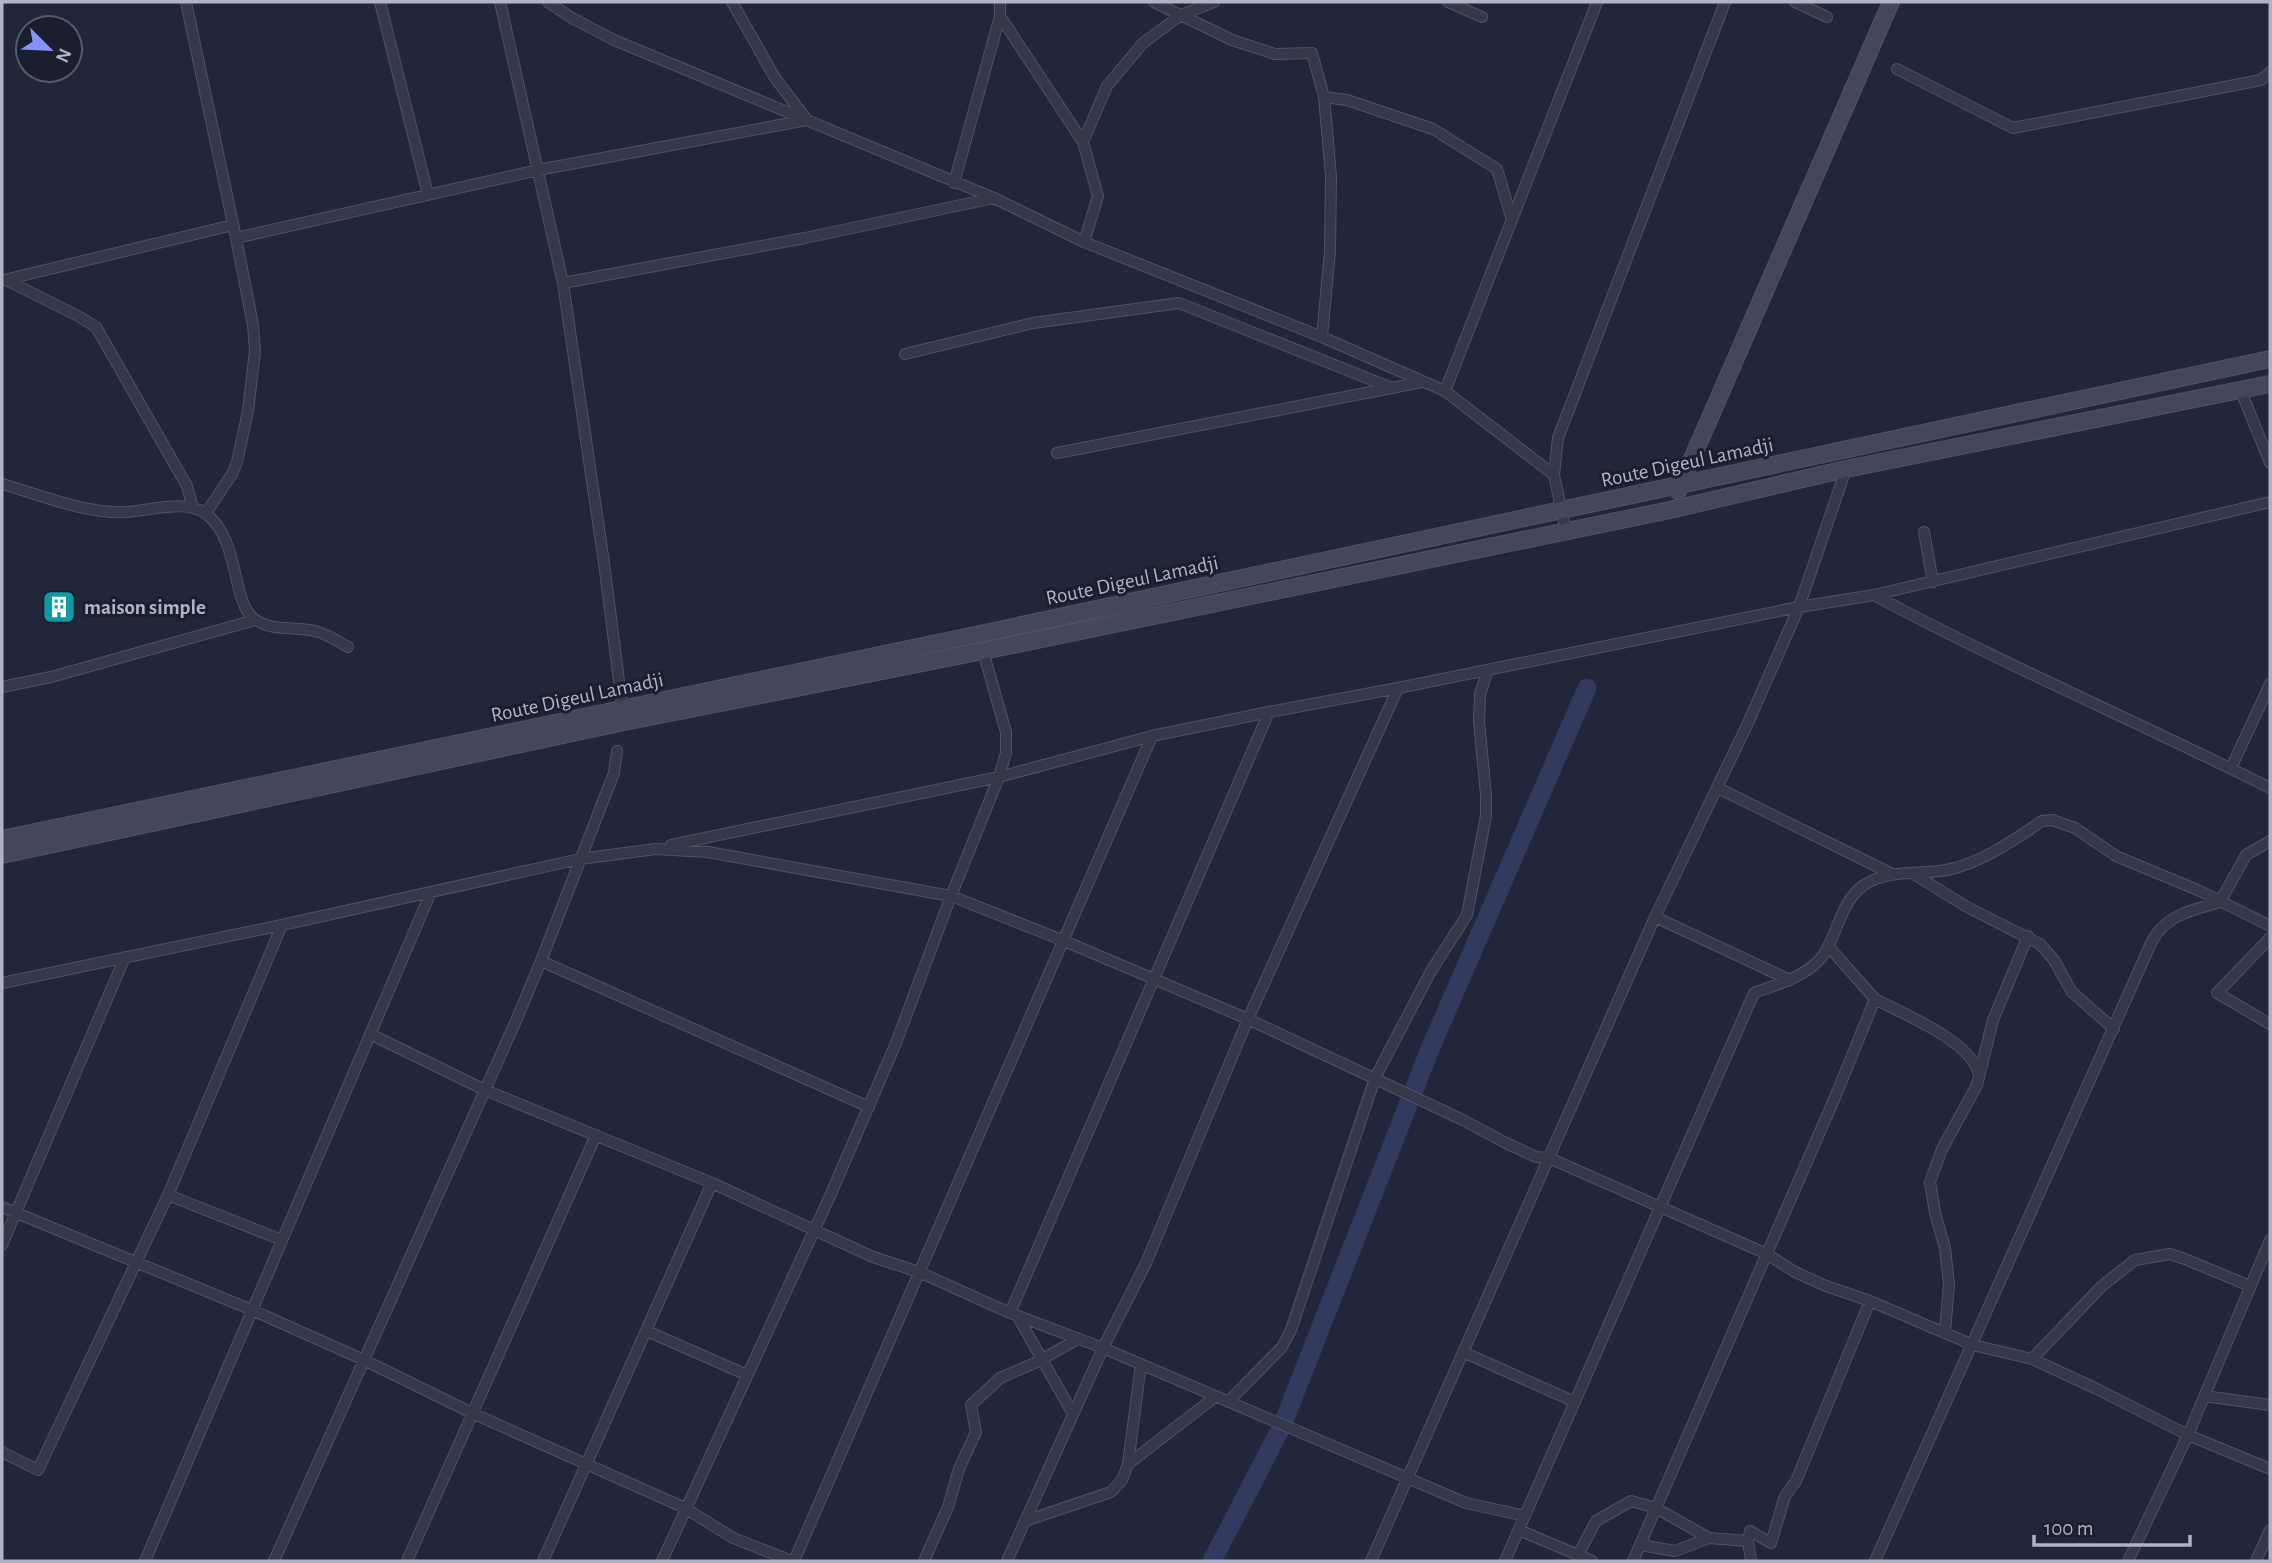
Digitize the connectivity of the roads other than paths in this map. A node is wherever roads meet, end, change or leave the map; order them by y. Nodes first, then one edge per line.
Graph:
1 (186, 2) edge
2 (380, 2) edge
3 (500, 2) edge
4 (548, 2) edge
5 (732, 2) edge
6 (1000, 2) edge
7 (1154, 2) edge
8 (1214, 2) edge
9 (1448, 2) edge
10 (1597, 2) edge
11 (1726, 2) edge
12 (1795, 2) edge
13 (1891, 2) edge
14 (1181, 15) junction
15 (1000, 16) junction
16 (1482, 17) dead end
17 (1827, 17) dead end
18 (1896, 69) dead end
19 (2270, 72) edge
20 (1324, 97) junction
21 (807, 120) junction
22 (1083, 142) junction
23 (538, 170) junction
24 (954, 183) junction
25 (428, 195) junction
26 (995, 198) junction
27 (1512, 220) junction
28 (233, 225) junction
29 (236, 238) junction
30 (1084, 242) junction
31 (4, 280) edge
32 (563, 283) junction
33 (1322, 337) junction
34 (905, 354) dead end
35 (2270, 359) edge
36 (1422, 382) junction
37 (2270, 384) edge
38 (1392, 388) junction
39 (1445, 391) junction
40 (2241, 391) junction
41 (1057, 453) dead end
42 (2270, 463) edge
43 (1846, 469) junction
44 (1554, 475) junction
45 (2, 484) edge
46 (1681, 485) junction
47 (2270, 502) edge
48 (193, 509) junction
49 (1562, 510) junction
50 (1670, 510) junction
51 (206, 513) junction
52 (1566, 531) junction
53 (1924, 532) dead end
54 (1933, 582) junction
55 (1874, 595) junction
56 (1799, 607) junction
57 (255, 620) junction
58 (348, 647) dead end
59 (983, 651) junction
60 (1488, 670) junction
61 (2270, 684) edge
62 (2, 687) edge
63 (1398, 688) junction
64 (1269, 712) junction
65 (623, 716) junction
66 (1152, 736) junction
67 (617, 751) dead end
68 (2231, 768) junction
69 (999, 777) junction
70 (1718, 788) junction
71 (2270, 788) edge
72 (2, 839) edge
73 (2270, 841) edge
74 (655, 849) junction
75 (2, 855) edge
76 (580, 859) junction
77 (1912, 873) junction
78 (1892, 874) junction
79 (431, 892) junction
80 (951, 896) junction
81 (2220, 902) junction
82 (1656, 917) junction
83 (282, 925) junction
84 (2270, 926) edge
85 (2028, 936) junction
86 (2270, 938) edge
87 (1062, 940) junction
88 (1828, 946) junction
89 (125, 957) junction
90 (541, 961) junction
91 (1154, 980) junction
92 (1790, 980) junction
93 (2, 983) edge
94 (1875, 999) junction
95 (1248, 1019) junction
96 (2270, 1024) edge
97 (2114, 1029) junction
98 (370, 1034) junction
99 (1979, 1075) junction
100 (1376, 1078) junction
101 (485, 1090) junction
102 (869, 1107) junction
103 (596, 1135) junction
104 (1549, 1158) junction
105 (712, 1183) junction
106 (168, 1195) junction
107 (2, 1207) edge
108 (1659, 1208) junction
109 (16, 1213) junction
110 (815, 1231) junction
111 (282, 1240) junction
112 (2270, 1240) edge
113 (2, 1245) edge
114 (1767, 1254) junction
115 (136, 1262) junction
116 (919, 1272) junction
117 (2250, 1286) junction
118 (1870, 1301) junction
119 (253, 1310) junction
120 (1014, 1315) junction
121 (647, 1331) junction
122 (1945, 1332) junction
123 (1078, 1339) junction
124 (1973, 1345) junction
125 (1103, 1348) junction
126 (1463, 1352) junction
127 (1041, 1359) junction
128 (2032, 1359) junction
129 (364, 1360) junction
130 (1140, 1364) junction
131 (747, 1375) junction
132 (1215, 1396) junction
133 (2204, 1396) junction
134 (1228, 1402) junction
135 (1575, 1402) junction
136 (2270, 1405) edge
137 (472, 1413) junction
138 (1073, 1414) junction
139 (2188, 1435) junction
140 (2, 1452) edge
141 (586, 1464) junction
142 (1128, 1464) junction
143 (2270, 1469) edge
144 (1408, 1480) junction
145 (685, 1508) junction
146 (1656, 1508) junction
147 (1525, 1516) junction
148 (1025, 1521) junction
149 (1519, 1530) junction
150 (2270, 1530) edge
151 (1709, 1538) junction
152 (1748, 1541) junction
153 (1640, 1545) junction
154 (1578, 1555) junction
155 (145, 1561) edge
156 (274, 1561) edge
157 (407, 1561) edge
158 (543, 1561) edge
159 (662, 1561) edge
160 (793, 1561) edge
161 (924, 1561) edge
162 (1007, 1561) edge
163 (1371, 1561) edge
164 (1505, 1561) edge
165 (1591, 1561) edge
166 (1633, 1561) edge
167 (1751, 1561) edge
168 (1875, 1561) edge
169 (2128, 1561) edge
170 (2256, 1561) edge

1 - 28 street
2 - 25 street
3 - 23 street
4 - 21 street
5 - 21 street
6 - 15 street
7 - 14 street
8 - 14 street
9 - 16 street
10 - 27 street
11 - 44 street
12 - 17 street
13 - 46 main road
14 - 20 street
14 - 22 street
15 - 22 street
15 - 24 street
18 - 19 street
20 - 27 street
20 - 33 street
21 - 23 street
21 - 24 street
22 - 30 street
23 - 25 street
23 - 32 street
24 - 26 street
25 - 29 street
26 - 30 street
26 - 32 street
27 - 39 street
28 - 29 street
28 - 31 street
29 - 51 street
30 - 33 street
31 - 48 street
32 - 65 street
33 - 36 street
34 - 38 street
35 - 46 main road, Route Digeul Lamadji
36 - 38 street
36 - 39 street
37 - 40 main road, Route Digeul Lamadji
38 - 41 street
39 - 44 street
40 - 42 street
40 - 43 main road, Route Digeul Lamadji
43 - 50 main road, Route Digeul Lamadji
43 - 56 street
44 - 49 street
45 - 48 street
46 - 49 main road, Route Digeul Lamadji
46 - 50 main road
47 - 54 street
48 - 51 street
49 - 52 street
49 - 65 main road, Route Digeul Lamadji
50 - 52 main road, Route Digeul Lamadji
51 - 57 street
52 - 59 main road, Route Digeul Lamadji
53 - 54 street
54 - 55 street
55 - 56 street
55 - 68 street
56 - 60 street
56 - 70 street
57 - 58 street
57 - 62 street
59 - 65 main road, Route Digeul Lamadji
59 - 69 street
60 - 63 street
60 - 100 street
61 - 68 street
63 - 64 street
63 - 95 street
64 - 66 street
64 - 91 street
65 - 72 main road, Route Digeul Lamadji
65 - 75 main road, Route Digeul Lamadji
66 - 69 street
66 - 87 street
67 - 76 street
68 - 71 street
69 - 74 street
69 - 80 street
70 - 78 street
70 - 82 street
73 - 81 street
74 - 76 street
74 - 80 street
76 - 79 street
76 - 90 street
77 - 78 street
77 - 81 street
77 - 85 street
78 - 88 street
79 - 83 street
79 - 98 street
80 - 87 street
80 - 102 street
81 - 84 street
81 - 97 street
82 - 92 street
82 - 104 street
83 - 89 street
83 - 106 street
85 - 97 street
85 - 99 street
86 - 96 street
87 - 91 street
87 - 116 street
88 - 92 street
88 - 94 street
89 - 93 street
89 - 109 street
90 - 101 street
90 - 102 street
91 - 95 street
91 - 120 street
92 - 108 street
94 - 99 street
94 - 114 street
95 - 100 street
95 - 125 street
97 - 124 street
98 - 101 street
98 - 111 street
99 - 122 street
100 - 104 street
100 - 134 street
101 - 103 street
101 - 129 street
102 - 110 street
103 - 105 street
103 - 137 street
104 - 108 street
104 - 126 street
105 - 110 street
105 - 121 street
106 - 111 street
106 - 115 street
107 - 109 street
108 - 114 street
108 - 135 street
109 - 113 street
109 - 115 street
110 - 116 street
110 - 131 street
111 - 119 street
112 - 117 street
114 - 118 street
114 - 146 street
115 - 119 street
115 - 140 street
116 - 120 street
116 - 160 street
117 - 128 street
117 - 133 street
118 - 122 street
118 - 152 street
119 - 129 street
119 - 155 street
120 - 123 street
120 - 127 street
121 - 131 street
121 - 141 street
122 - 124 street
123 - 125 street
123 - 127 street
124 - 128 street
124 - 168 street
125 - 130 street
125 - 138 street
126 - 135 street
126 - 144 street
127 - 138 street
127 - 161 street
128 - 139 street
129 - 137 street
129 - 156 street
130 - 132 street
130 - 142 street
131 - 145 street
132 - 134 street
132 - 142 street
133 - 136 street
133 - 139 street
134 - 144 street
135 - 147 street
137 - 141 street
137 - 157 street
138 - 148 street
139 - 143 street
139 - 169 street
141 - 145 street
141 - 158 street
142 - 148 street
144 - 147 street
144 - 163 street
145 - 159 street
145 - 160 street
146 - 151 street
146 - 153 street
146 - 154 street
147 - 149 street
148 - 162 street
149 - 154 street
149 - 164 street
150 - 170 street
151 - 152 street
151 - 153 street
152 - 167 street
153 - 166 street
154 - 165 street

